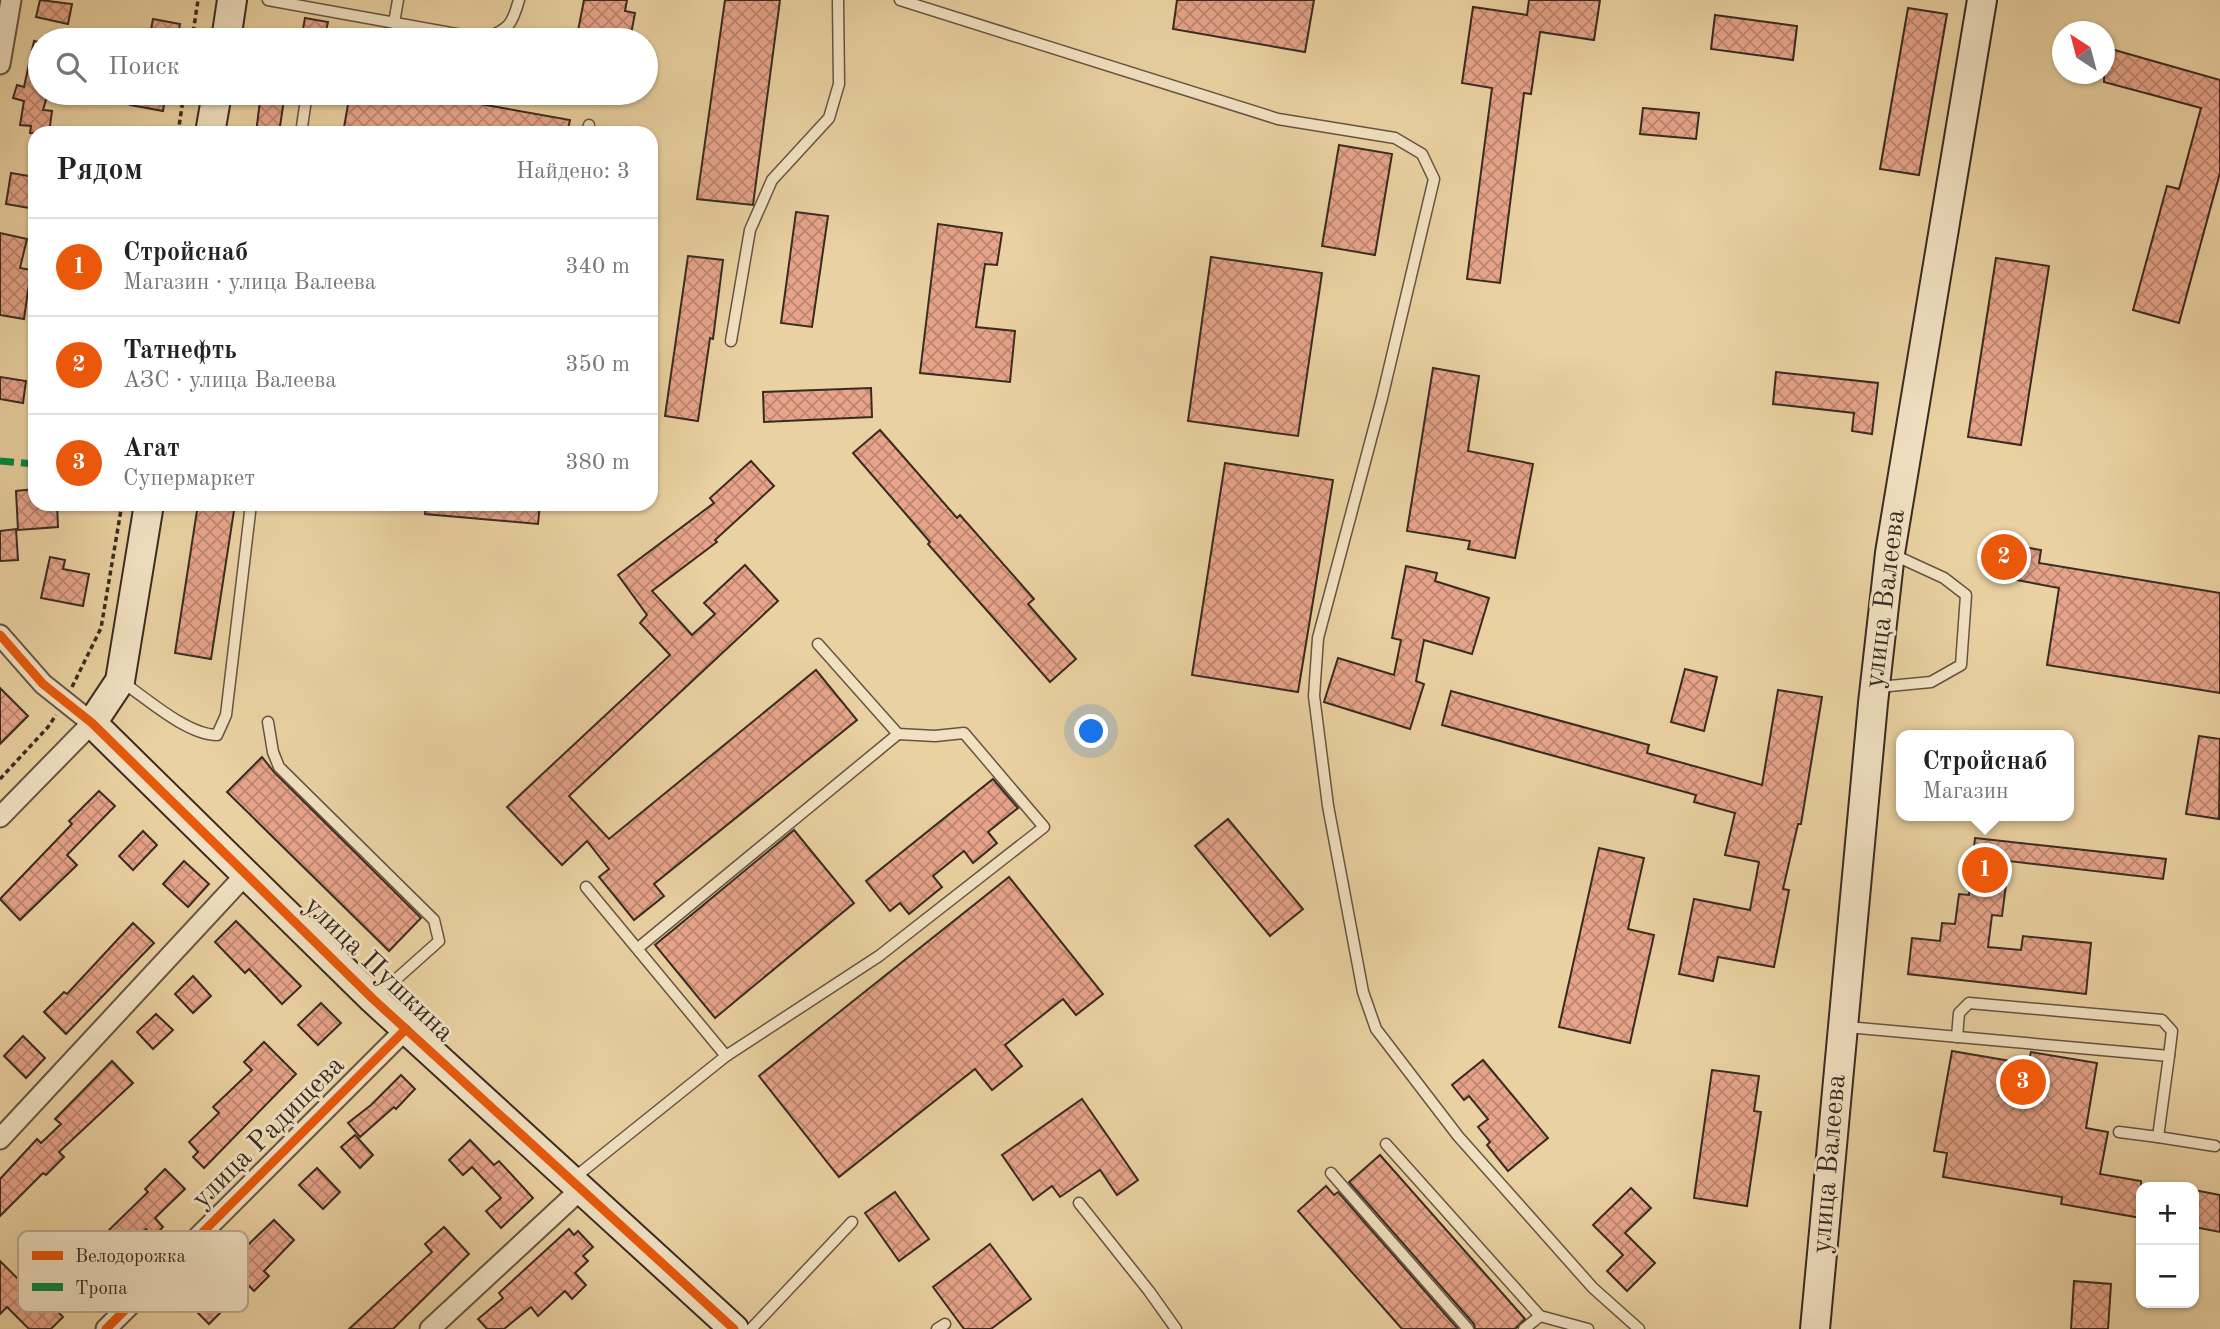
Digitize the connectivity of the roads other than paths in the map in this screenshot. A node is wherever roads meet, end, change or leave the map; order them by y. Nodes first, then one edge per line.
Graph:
1 (11, 0) edge
2 (232, 0) edge
3 (268, 0) edge
4 (398, 0) edge
5 (519, 0) edge
6 (838, 0) edge
7 (900, 0) edge
8 (1982, 0) edge
9 (394, 23) junction
10 (228, 28) edge
11 (422, 28) edge
12 (506, 28) edge
13 (0, 64) edge
14 (215, 105) edge
15 (305, 105) edge
16 (212, 126) edge
17 (302, 126) edge
18 (731, 341) dead end
19 (148, 511) edge
20 (250, 511) edge
21 (1890, 553) junction
22 (0, 635) edge
23 (818, 644) dead end
24 (120, 681) junction
25 (1875, 688) junction
26 (268, 722) dead end
27 (92, 723) junction
28 (898, 734) junction
29 (0, 817) edge
30 (247, 873) junction
31 (586, 887) dead end
32 (638, 948) junction
33 (373, 999) junction
34 (1843, 1026) junction
35 (406, 1029) junction
36 (1957, 1037) junction
37 (726, 1056) junction
38 (2169, 1056) junction
39 (2119, 1132) dead end
40 (2158, 1137) junction
41 (0, 1139) edge
42 (1386, 1144) dead end
43 (2215, 1146) dead end
44 (1331, 1173) dead end
45 (575, 1186) junction
46 (1079, 1203) dead end
47 (852, 1222) dead end
48 (204, 1231) edge
49 (123, 1312) edge
50 (1540, 1316) junction
51 (733, 1327) edge
52 (106, 1329) edge
53 (430, 1329) edge
54 (1176, 1329) edge
55 (1468, 1329) edge
56 (1524, 1329) edge
57 (1588, 1329) edge
58 (1639, 1329) edge
59 (1815, 1329) edge

1 - 13 street
2 - 10 main road
3 - 9 lane
4 - 9 lane
5 - 12 lane
6 - 18 lane
7 - 58 lane
8 - 21 main road, улица Валеева
9 - 11 lane
14 - 16 main road
15 - 17 lane
19 - 24 main road
20 - 24 lane
21 - 25 main road, улица Валеева
21 - 25 lane
22 - 27 street, улица Пушкина
23 - 28 lane
24 - 27 main road
25 - 34 main road, улица Валеева
26 - 33 lane
27 - 29 street
27 - 30 main road, улица Пушкина
28 - 32 lane
28 - 37 lane
30 - 33 main road, улица Пушкина
30 - 41 street
31 - 32 lane
32 - 37 lane
33 - 35 main road, улица Пушкина
34 - 36 lane
34 - 59 main road, улица Валеева
35 - 45 main road, улица Пушкина
35 - 48 street, улица Радищева
36 - 38 lane
36 - 38 lane
37 - 45 lane
38 - 40 lane
39 - 40 lane
40 - 43 lane
42 - 50 lane
44 - 55 lane
45 - 51 main road, улица Пушкина
45 - 53 street
46 - 54 lane
47 - 51 lane
49 - 52 street, улица Радищева
50 - 56 lane
50 - 57 lane

